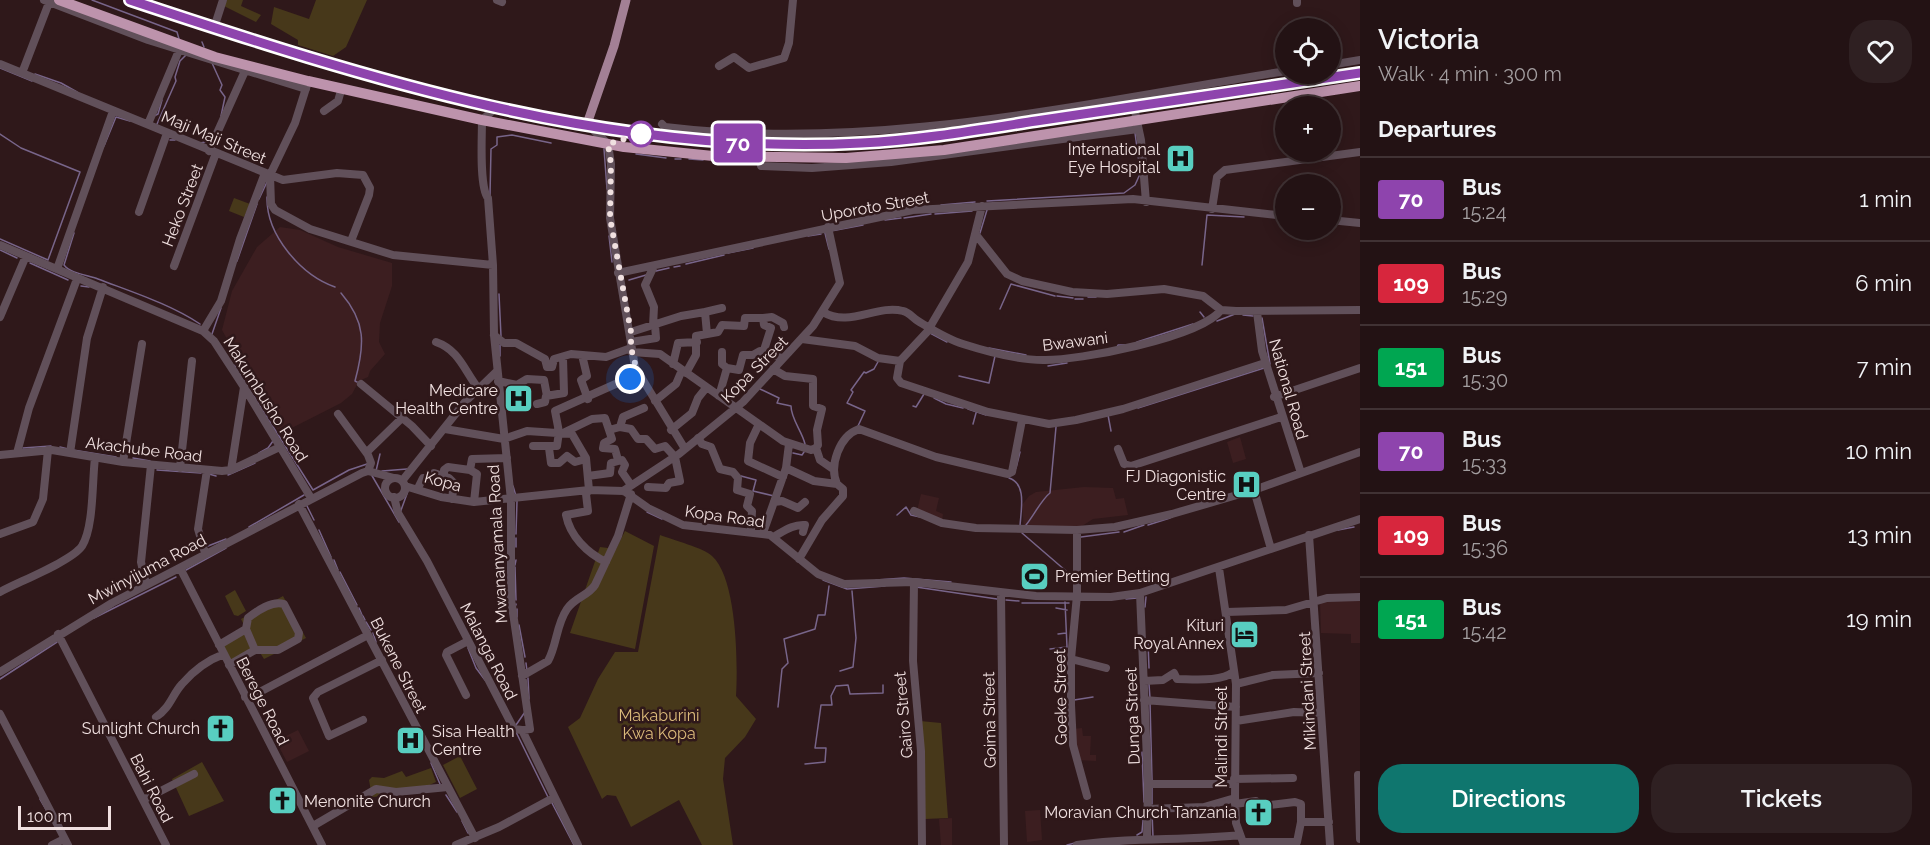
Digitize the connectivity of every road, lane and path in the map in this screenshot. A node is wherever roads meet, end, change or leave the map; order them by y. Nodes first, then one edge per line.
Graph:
1 (130, 0) edge
2 (222, 0) edge
3 (626, 0) edge
4 (793, 0) edge
5 (51, 1) edge
6 (214, 28) junction
7 (180, 48) junction
8 (1360, 60) edge
9 (1341, 63) edge
10 (0, 65) edge
11 (719, 66) dead end
12 (245, 71) junction
13 (22, 73) junction
14 (1275, 73) edge
15 (1360, 73) edge
16 (307, 85) junction
17 (1360, 87) edge
18 (340, 94) dead end
19 (498, 106) junction
20 (1134, 107) junction
21 (113, 111) junction
22 (324, 111) dead end
23 (482, 120) junction
24 (148, 124) junction
25 (587, 124) junction
26 (662, 124) dead end
27 (1137, 125) junction
28 (167, 133) junction
29 (608, 144) junction
30 (213, 152) junction
31 (1360, 152) edge
32 (268, 174) junction
33 (1146, 202) junction
34 (982, 206) junction
35 (1212, 209) junction
36 (139, 212) dead end
37 (1275, 215) edge
38 (1341, 221) edge
39 (1360, 223) edge
40 (828, 227) junction
41 (976, 236) junction
42 (351, 242) junction
43 (0, 245) edge
44 (26, 256) junction
45 (493, 265) junction
46 (174, 266) dead end
47 (654, 266) junction
48 (57, 269) junction
49 (618, 273) junction
50 (77, 279) junction
51 (103, 287) junction
52 (722, 308) dead end
53 (1221, 310) junction
54 (1360, 310) edge
55 (705, 312) junction
56 (822, 312) junction
57 (1257, 312) junction
58 (0, 317) edge
59 (763, 318) junction
60 (654, 326) junction
61 (784, 327) dead end
62 (929, 327) junction
63 (203, 331) junction
64 (631, 332) junction
65 (706, 334) junction
66 (494, 335) junction
67 (802, 339) junction
68 (436, 342) dead end
69 (697, 342) junction
70 (142, 344) dead end
71 (631, 348) junction
72 (764, 350) junction
73 (722, 352) dead end
74 (582, 355) junction
75 (563, 358) junction
76 (782, 358) junction
77 (900, 361) junction
78 (192, 362) dead end
79 (1265, 363) junction
80 (673, 364) junction
81 (545, 367) junction
82 (727, 368) junction
83 (1360, 368) edge
84 (773, 369) junction
85 (497, 371) junction
86 (684, 372) junction
87 (638, 375) junction
88 (542, 380) junction
89 (498, 381) junction
90 (361, 384) dead end
91 (244, 387) junction
92 (478, 388) junction
93 (706, 388) junction
94 (547, 396) junction
95 (719, 396) junction
96 (1274, 397) junction
97 (588, 399) junction
98 (655, 401) junction
99 (537, 404) dead end
100 (737, 407) junction
101 (644, 408) dead end
102 (338, 414) dead end
103 (1281, 417) junction
104 (402, 418) junction
105 (1022, 420) junction
106 (759, 424) junction
107 (620, 427) junction
108 (445, 429) junction
109 (609, 430) junction
110 (671, 430) junction
111 (547, 431) junction
112 (562, 434) junction
113 (698, 438) junction
114 (504, 439) junction
115 (789, 444) junction
116 (431, 446) junction
117 (533, 446) dead end
118 (280, 447) junction
119 (547, 448) junction
120 (816, 448) junction
121 (685, 449) junction
122 (1118, 449) dead end
123 (48, 450) junction
124 (367, 452) junction
125 (1360, 452) edge
126 (17, 453) junction
127 (70, 453) junction
128 (0, 455) edge
129 (675, 457) junction
130 (95, 458) junction
131 (507, 458) junction
132 (586, 459) junction
133 (618, 460) junction
134 (123, 462) junction
135 (0, 463) edge
136 (151, 465) junction
137 (180, 468) junction
138 (786, 468) junction
139 (833, 469) junction
140 (207, 470) junction
141 (231, 470) junction
142 (470, 470) junction
143 (371, 472) junction
144 (1301, 473) junction
145 (444, 476) junction
146 (588, 476) junction
147 (783, 477) junction
148 (400, 482) junction
149 (386, 484) junction
150 (837, 484) junction
151 (631, 485) junction
152 (648, 487) dead end
153 (418, 488) junction
154 (589, 490) junction
155 (1254, 490) junction
156 (627, 493) junction
157 (394, 497) junction
158 (511, 497) junction
159 (311, 498) junction
160 (452, 499) junction
161 (774, 501) junction
162 (474, 502) junction
163 (805, 502) dead end
164 (299, 504) junction
165 (914, 512) dead end
166 (1358, 522) edge
167 (1077, 530) junction
168 (751, 531) junction
169 (803, 532) dead end
170 (763, 533) junction
171 (0, 534) edge
172 (1309, 536) junction
173 (773, 537) junction
174 (1271, 549) junction
175 (205, 553) junction
176 (799, 559) junction
177 (606, 562) junction
178 (180, 568) junction
179 (1219, 568) junction
180 (914, 582) junction
181 (146, 584) junction
182 (0, 592) edge
183 (1140, 593) junction
184 (1000, 594) junction
185 (1077, 595) junction
186 (1360, 597) edge
187 (1315, 601) junction
188 (1227, 612) junction
189 (246, 629) junction
190 (58, 634) junction
191 (369, 634) junction
192 (468, 641) junction
193 (219, 645) junction
194 (255, 650) junction
195 (224, 654) junction
196 (1071, 658) junction
197 (382, 660) junction
198 (229, 664) junction
199 (1106, 668) dead end
200 (0, 672) edge
201 (1233, 672) junction
202 (1319, 673) junction
203 (522, 676) junction
204 (1144, 681) junction
205 (1236, 684) junction
206 (466, 695) dead end
207 (245, 697) junction
208 (1144, 700) junction
209 (1236, 707) junction
210 (1321, 713) junction
211 (0, 714) edge
212 (156, 717) dead end
213 (363, 720) dead end
214 (1236, 721) junction
215 (522, 730) junction
216 (194, 774) dead end
217 (1358, 775) dead end
218 (1293, 778) dead end
219 (1234, 782) junction
220 (1148, 784) junction
221 (448, 787) junction
222 (1087, 796) dead end
223 (554, 798) junction
224 (142, 800) junction
225 (1235, 801) junction
226 (1148, 809) junction
227 (1301, 822) junction
228 (1329, 822) junction
229 (313, 826) junction
230 (475, 838) junction
231 (1147, 838) junction
232 (1360, 839) edge
233 (1242, 840) edge
234 (67, 843) edge
235 (1115, 843) edge
236 (1169, 843) edge
237 (52, 845) edge
238 (166, 845) edge
239 (322, 845) edge
240 (456, 845) edge
241 (578, 845) edge
242 (922, 845) edge
243 (1004, 845) edge
244 (1077, 845) edge
245 (1330, 845) edge

1 - 6 highway
2 - 6 street
3 - 25 main road
4 - 11 street
5 - 7 highway
5 - 13 street
6 - 19 highway
7 - 12 street
7 - 16 highway
7 - 24 street
8 - 9 street
10 - 13 street, Maji Maji Street
12 - 16 street
12 - 30 street, Heko Street
13 - 21 street, Maji Maji Street
14 - 26 street
15 - 20 highway
16 - 23 highway
16 - 32 street
17 - 27 highway
18 - 22 street
19 - 23 street
19 - 25 highway
20 - 25 highway
20 - 27 street
21 - 24 street, Maji Maji Street
21 - 48 street
23 - 29 highway
23 - 45 street, Mwananyamala Road
24 - 28 street, Maji Maji Street
25 - 29 street
27 - 29 highway
27 - 33 street
28 - 30 street, Maji Maji Street
28 - 36 street
29 - 49 street
30 - 32 street, Maji Maji Street
30 - 46 street, Heko Street
31 - 35 street
32 - 42 street
32 - 42 street, Maji Maji Street
32 - 63 street
33 - 34 street, Uporoto Street
33 - 35 street, Uporoto Street
34 - 40 street, Uporoto Street
34 - 41 street
35 - 37 street, Uporoto Street
38 - 39 street
40 - 47 street, Uporoto Street
40 - 56 street, Kopa Street
41 - 53 street
41 - 62 street
42 - 45 street
43 - 44 street, Makumbusho Road
44 - 48 street, Makumbusho Road
44 - 58 street
45 - 66 street, Mwananyamala Road
47 - 49 street, Uporoto Street
47 - 60 street
48 - 50 street, Makumbusho Road
49 - 64 street
50 - 51 street, Makumbusho Road
50 - 126 street
51 - 63 street, Makumbusho Road
51 - 127 street
52 - 55 street
53 - 57 street
53 - 62 street, Bwawani
54 - 57 street
55 - 60 street
55 - 65 street
56 - 62 street, Bwawani
56 - 67 street, Kopa Street
57 - 79 street, National Road
59 - 61 street
59 - 65 street
59 - 72 street
60 - 64 street
60 - 71 street
62 - 77 street
63 - 91 street, Makumbusho Road
64 - 71 street
65 - 69 street
66 - 81 street
66 - 85 street, Mwananyamala Road
67 - 76 street, Kopa Street
67 - 77 street
68 - 92 street
69 - 80 street
69 - 86 street
70 - 134 street
71 - 74 street
71 - 80 street
71 - 87 street
72 - 76 street
72 - 82 street
73 - 82 street
74 - 75 street
74 - 97 street
75 - 81 street
75 - 94 street
76 - 84 street, Kopa Street
77 - 105 street
78 - 137 street
79 - 96 street, National Road
79 - 105 street
80 - 86 street
81 - 88 street
82 - 95 street
83 - 96 street
84 - 100 street, Kopa Street
84 - 120 street
85 - 89 street, Mwananyamala Road
85 - 92 street
86 - 93 street
86 - 98 street
87 - 97 street
87 - 98 street
88 - 89 street
88 - 94 street
89 - 114 street, Mwananyamala Road
90 - 104 street
91 - 118 street, Makumbusho Road
91 - 141 street
92 - 108 street
93 - 95 street
93 - 110 street
94 - 99 street
95 - 100 street
96 - 103 street, National Road
97 - 112 street
98 - 110 street
100 - 106 street
100 - 113 street, Kopa Street
101 - 107 street
102 - 124 street
103 - 122 street
103 - 144 street, National Road
104 - 116 street
104 - 124 street
105 - 139 street
106 - 115 street
106 - 147 street
107 - 109 street
107 - 129 street
108 - 114 street
108 - 116 street
109 - 112 street
109 - 133 street
110 - 121 street
111 - 112 street
111 - 114 street
111 - 119 street
112 - 119 street
112 - 132 street
113 - 121 street, Kopa Street
113 - 168 street
114 - 131 street, Mwananyamala Road
115 - 120 street
115 - 138 street
116 - 148 street
117 - 119 street
118 - 141 street, Akachube Road
118 - 159 street, Makumbusho Road
119 - 132 street
120 - 139 street
121 - 129 street, Kopa Street
123 - 126 street, Akachube Road
123 - 127 street, Akachube Road
123 - 171 street
124 - 143 street
125 - 144 street
126 - 128 street, Akachube Road
127 - 130 street, Akachube Road
128 - 135 street
129 - 151 street, Kopa Street
129 - 152 street
130 - 134 street, Akachube Road
130 - 182 street
131 - 142 street
131 - 158 street, Mwananyamala Road
132 - 146 street
133 - 146 street
133 - 151 street
134 - 136 street, Akachube Road
136 - 137 street, Akachube Road
136 - 181 street
137 - 140 street, Akachube Road
138 - 147 street
138 - 150 street
139 - 150 street
140 - 141 street, Akachube Road
140 - 175 street
142 - 145 street
142 - 162 street
143 - 148 street, Kopa
143 - 149 street, Malanga Road
143 - 159 street, Mwinyijuma Road
144 - 155 street
145 - 153 street
145 - 160 street
146 - 154 street
147 - 161 street
148 - 149 street
148 - 153 street, Kopa
148 - 157 street
149 - 157 street, Malanga Road
150 - 176 street
151 - 156 street, Kopa Street
153 - 160 street, Kopa
154 - 156 street
154 - 158 street
154 - 177 street
155 - 167 street
155 - 174 street
156 - 168 street, Kopa Road
156 - 177 street
157 - 192 street, Malanga Road
158 - 162 street, Kopa
158 - 203 street, Mwananyamala Road
159 - 164 street, Mwinyijuma Road
160 - 162 street, Kopa
161 - 163 street
161 - 170 street
164 - 175 street, Mwinyijuma Road
164 - 191 street, Bukene Street
165 - 167 street
166 - 172 street, Kopa Road
167 - 185 street, Goeke Street
168 - 170 street, Kopa Road
169 - 173 street
170 - 173 street, Kopa Road
172 - 174 street, Kopa Road
172 - 187 street, Mikindani Street
173 - 176 street, Kopa Road
174 - 179 street, Kopa Road
175 - 178 street, Mwinyijuma Road
176 - 180 street, Kopa Road
177 - 203 street
178 - 181 street, Mwinyijuma Road
178 - 193 street, Berege Road
179 - 183 street, Kopa Road
179 - 188 street, Malindi Street
180 - 184 street, Kopa Road
180 - 242 street, Gairo Street
181 - 190 street, Mwinyijuma Road
183 - 185 street, Kopa Road
183 - 204 street, Dunga Street
184 - 185 street, Kopa Road
184 - 243 street, Goima Street
185 - 196 street, Goeke Street
186 - 187 street
187 - 188 street
187 - 202 street, Mikindani Street
188 - 201 street, Malindi Street
189 - 193 street
189 - 194 street
189 - 194 street
190 - 200 street, Mwinyijuma Road
190 - 224 street, Bahi Road
191 - 197 street, Bukene Street
191 - 207 street
192 - 206 street
192 - 215 street, Malanga Road
193 - 195 street, Berege Road
194 - 198 street
195 - 198 street, Berege Road
195 - 212 street
196 - 199 street
196 - 222 street, Goeke Street
197 - 213 street
197 - 221 street, Bukene Street
198 - 207 street, Berege Road
201 - 204 street
201 - 205 street, Malindi Street
202 - 205 street
202 - 210 street, Mikindani Street
203 - 215 street, Mwananyamala Road
204 - 208 street, Dunga Street
205 - 209 street, Malindi Street
207 - 229 street, Berege Road
208 - 209 street
208 - 220 street, Dunga Street
209 - 214 street, Malindi Street
210 - 214 street
210 - 228 street, Mikindani Street
211 - 234 street
214 - 219 street, Malindi Street
215 - 223 street, Malanga Road
216 - 224 street
217 - 232 street
218 - 219 street
219 - 220 street
219 - 225 street, Malindi Street
220 - 226 street, Dunga Street
221 - 229 street
221 - 230 street, Bukene Street
223 - 230 street
223 - 241 street, Malanga Road
224 - 238 street, Bahi Road
225 - 226 street
225 - 227 street
225 - 233 street, Malindi Street
226 - 231 street, Dunga Street
227 - 228 street
227 - 233 street
228 - 245 street, Mikindani Street
229 - 239 street, Berege Road
230 - 240 street
231 - 235 street
231 - 236 street
233 - 236 street
234 - 237 street
235 - 244 street

